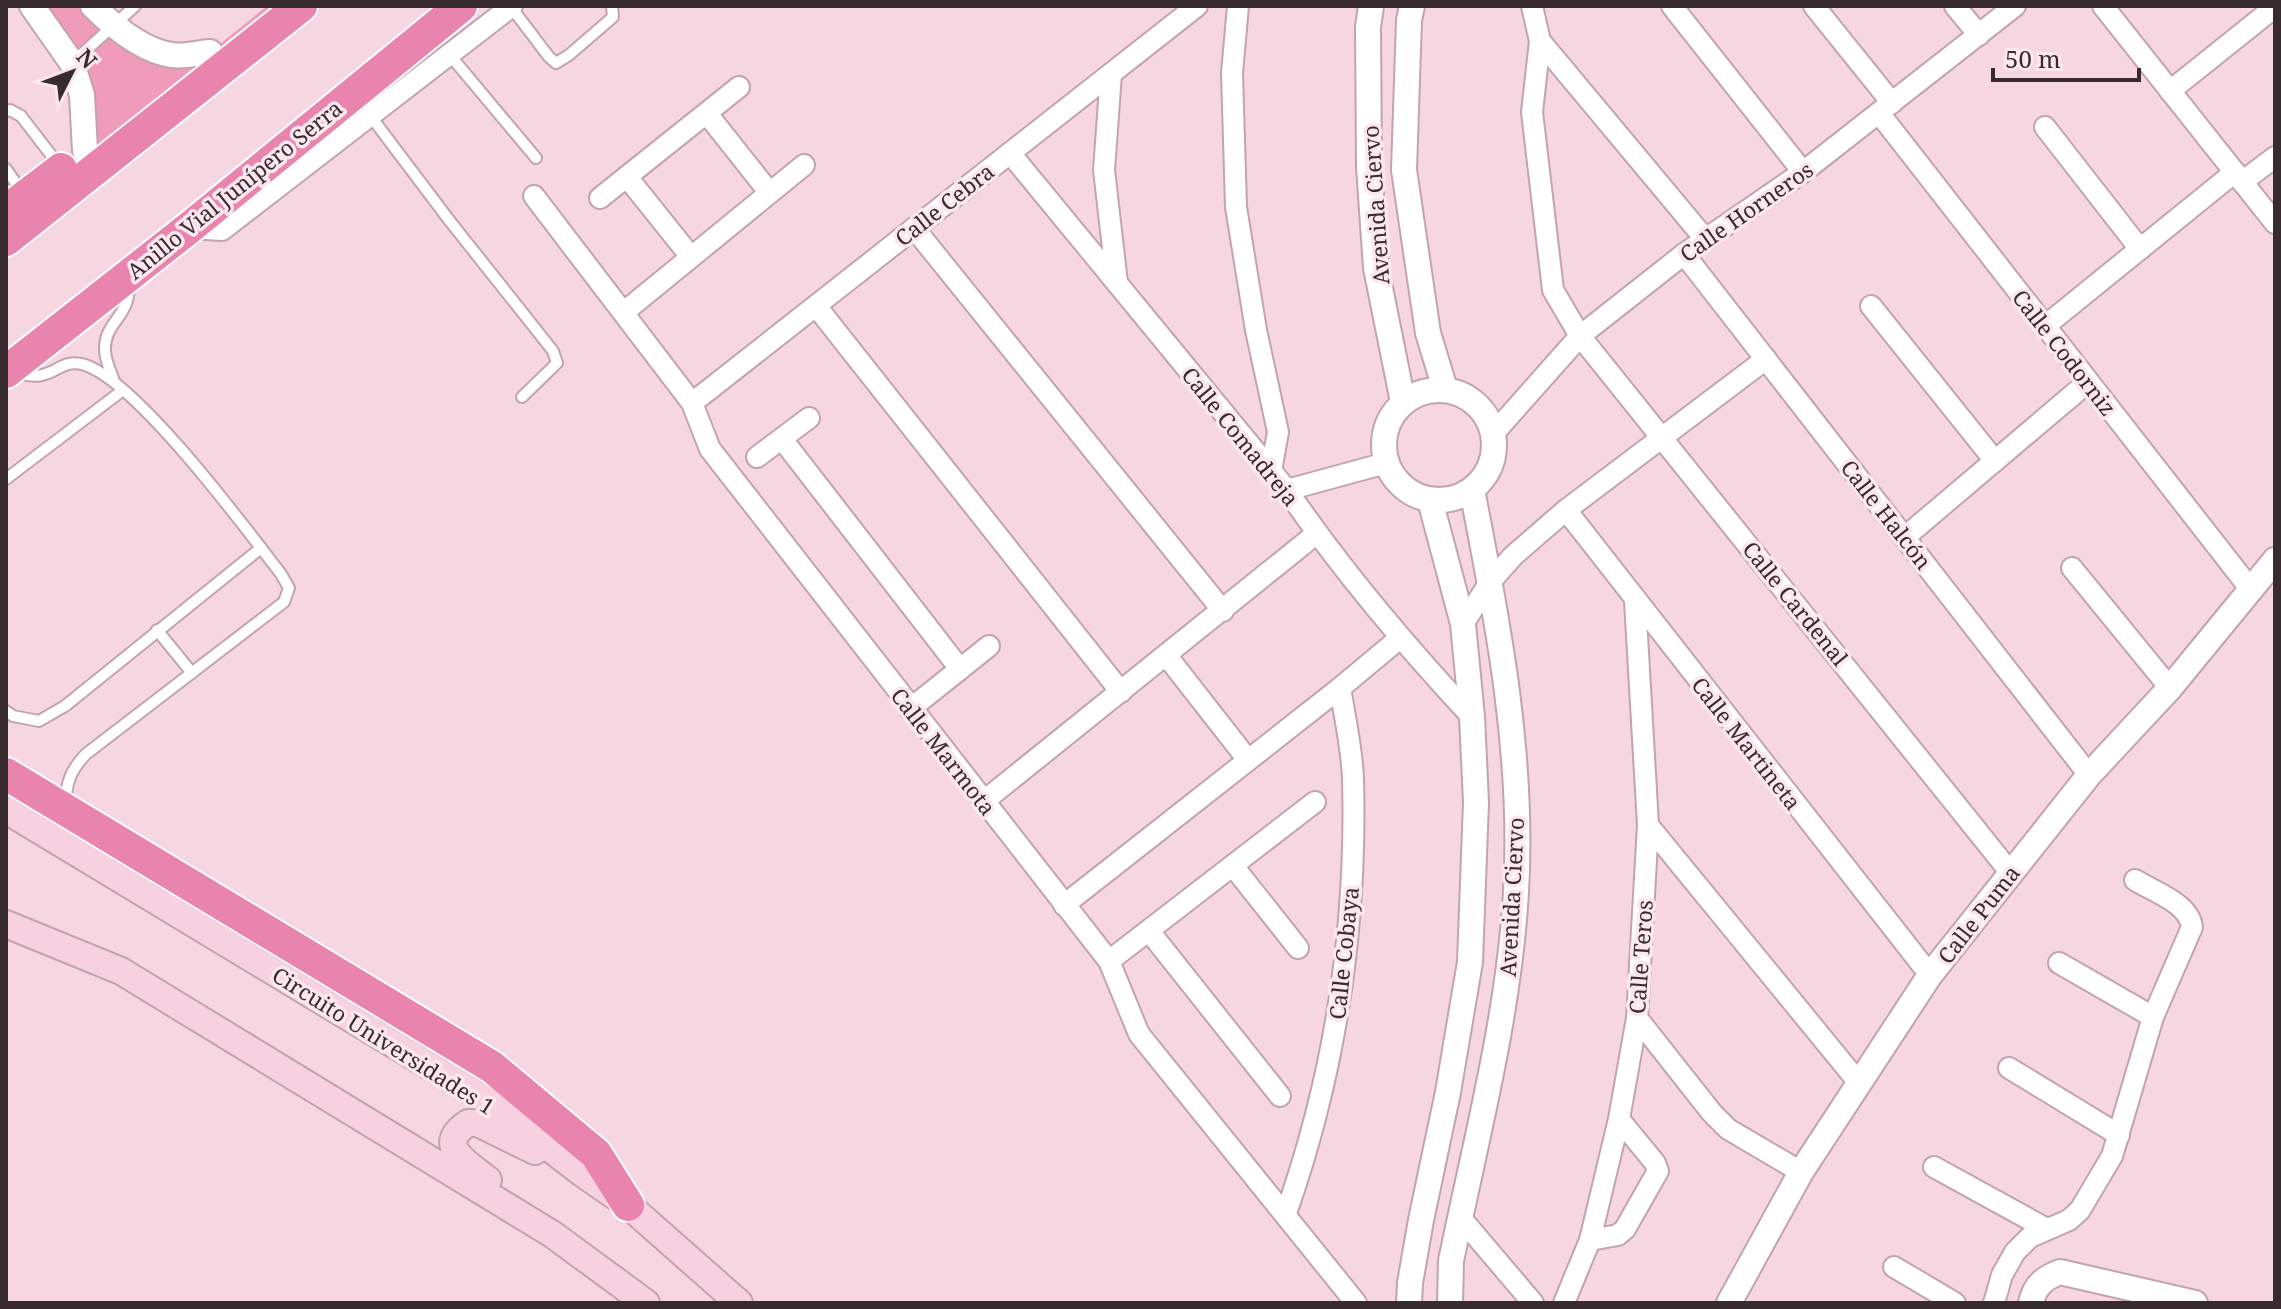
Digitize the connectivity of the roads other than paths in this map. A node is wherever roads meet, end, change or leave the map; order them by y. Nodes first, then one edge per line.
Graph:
1 (32, 6) edge
2 (93, 6) edge
3 (135, 6) edge
4 (267, 6) edge
5 (301, 6) edge
6 (326, 6) edge
7 (461, 6) edge
8 (512, 6) edge
9 (612, 6) edge
10 (1197, 6) edge
11 (1238, 6) edge
12 (1371, 6) edge
13 (1412, 6) edge
14 (1532, 6) edge
15 (1672, 6) edge
16 (1814, 6) edge
17 (1955, 6) edge
18 (2015, 6) edge
19 (2103, 6) edge
20 (2275, 7) edge
21 (114, 27) junction
22 (1979, 35) junction
23 (1540, 41) junction
24 (449, 54) junction
25 (222, 55) junction
26 (72, 63) junction
27 (1111, 74) junction
28 (739, 87) dead end
29 (2170, 91) junction
30 (1885, 108) junction
31 (6, 111) edge
32 (369, 114) junction
33 (708, 115) junction
34 (2045, 127) dead end
35 (1010, 153) junction
36 (2275, 157) edge
37 (536, 158) dead end
38 (73, 160) junction
39 (804, 165) dead end
40 (1369, 167) junction
41 (6, 169) edge
42 (1404, 170) junction
43 (1803, 172) junction
44 (627, 177) junction
45 (2238, 177) junction
46 (769, 192) junction
47 (534, 196) dead end
48 (600, 198) dead end
49 (16, 204) edge
50 (2275, 223) edge
51 (189, 228) junction
52 (914, 228) junction
53 (6, 240) edge
54 (1706, 240) junction
55 (2140, 249) junction
56 (1684, 254) junction
57 (691, 257) junction
58 (127, 275) junction
59 (1117, 283) junction
60 (816, 306) junction
61 (1871, 306) dead end
62 (624, 312) junction
63 (2045, 326) junction
64 (1580, 336) junction
65 (1766, 359) junction
66 (7, 371) edge
67 (114, 381) junction
68 (2088, 382) junction
69 (1445, 389) junction
70 (123, 390) junction
71 (522, 397) dead end
72 (1403, 402) junction
73 (692, 403) junction
74 (809, 418) dead end
75 (1494, 433) junction
76 (1662, 436) junction
77 (782, 439) junction
78 (757, 457) dead end
79 (1995, 461) junction
80 (1386, 463) junction
81 (1271, 471) junction
82 (6, 479) edge
83 (1287, 490) junction
84 (1472, 490) junction
85 (1430, 500) junction
86 (1566, 510) junction
87 (1316, 534) junction
88 (1905, 537) junction
89 (261, 548) junction
90 (2275, 560) edge
91 (2072, 568) dead end
92 (1490, 582) junction
93 (2252, 591) junction
94 (1635, 601) junction
95 (1223, 611) junction
96 (1463, 624) junction
97 (157, 630) junction
98 (1400, 638) junction
99 (989, 646) dead end
100 (1166, 655) junction
101 (960, 669) junction
102 (192, 673) junction
103 (1340, 688) junction
104 (2170, 688) junction
105 (1121, 692) junction
106 (910, 709) junction
107 (6, 711) edge
108 (1472, 717) junction
109 (1248, 760) junction
110 (6, 774) edge
111 (2089, 775) junction
112 (984, 801) junction
113 (1315, 802) dead end
114 (6, 810) edge
115 (65, 810) junction
116 (1648, 825) junction
117 (1233, 866) junction
118 (2010, 872) junction
119 (2135, 880) dead end
120 (1064, 905) junction
121 (6, 924) edge
122 (1149, 931) junction
123 (1298, 948) dead end
124 (1109, 961) junction
125 (1470, 962) junction
126 (1509, 963) junction
127 (2059, 963) dead end
128 (1930, 975) junction
129 (2153, 1017) junction
130 (1637, 1018) junction
131 (2009, 1068) dead end
132 (1859, 1083) junction
133 (1280, 1096) dead end
134 (1619, 1119) junction
135 (2119, 1135) junction
136 (1934, 1167) dead end
137 (1801, 1172) junction
138 (582, 1173) junction
139 (628, 1205) junction
140 (1286, 1213) junction
141 (1460, 1217) junction
142 (2045, 1228) junction
143 (552, 1234) junction
144 (1590, 1240) junction
145 (1894, 1267) dead end
146 (646, 1303) edge
147 (739, 1303) edge
148 (1356, 1303) edge
149 (1409, 1303) edge
150 (1450, 1303) edge
151 (1533, 1303) edge
152 (1564, 1303) edge
153 (1729, 1303) edge
154 (1955, 1303) edge
155 (1994, 1303) edge
156 (2031, 1303) edge
157 (2195, 1303) edge

1 - 26 street
2 - 21 street
3 - 21 lane
4 - 25 highway
5 - 25 highway
6 - 25 highway
7 - 51 highway, Anillo Vial Junípero Serra
8 - 9 lane
8 - 24 street
10 - 27 street, Calle Cebra
11 - 81 street
12 - 40 street, Avenida Ciervo
13 - 42 street, Avenida Ciervo
14 - 23 street
15 - 43 street
16 - 30 street, Calle Codorniz
17 - 22 street
18 - 22 street, Calle Horneros
19 - 29 street
20 - 29 street
21 - 25 street
21 - 26 lane
22 - 30 street, Calle Horneros
23 - 54 street
23 - 64 street, Calle Cardenal
24 - 32 street
24 - 37 lane
25 - 38 highway
25 - 53 highway
26 - 38 street
27 - 35 street, Calle Cebra
27 - 59 street
28 - 33 street
29 - 45 street
30 - 43 street, Calle Horneros
30 - 63 street, Calle Codorniz
31 - 38 lane
32 - 51 street
32 - 71 lane
33 - 44 street
33 - 46 street
34 - 55 street
35 - 52 street, Calle Cebra
35 - 59 street, Calle Comadreja
36 - 45 street
38 - 49 highway
39 - 46 street
40 - 42 street
40 - 72 street, Avenida Ciervo
41 - 49 lane
42 - 69 street, Avenida Ciervo
43 - 54 street, Calle Horneros
44 - 48 street
44 - 57 street
45 - 50 street
45 - 55 street
46 - 57 street
47 - 62 street, Calle Marmota
51 - 58 highway, Anillo Vial Junípero Serra
52 - 60 street, Calle Cebra
52 - 95 street
54 - 56 street, Calle Horneros
55 - 63 street
56 - 64 street, Calle Horneros
56 - 65 street, Calle Halcón
57 - 62 street
58 - 66 highway, Anillo Vial Junípero Serra
58 - 67 lane
59 - 81 street, Calle Comadreja
60 - 73 street, Calle Cebra
60 - 105 street
61 - 79 street
62 - 73 street, Calle Marmota
63 - 68 street, Calle Codorniz
64 - 75 street, Calle Horneros
64 - 76 street, Calle Cardenal
65 - 76 street
65 - 88 street, Calle Halcón
66 - 67 lane
67 - 70 lane
68 - 79 street
68 - 93 street, Calle Codorniz
69 - 72 street
69 - 75 street
70 - 82 lane
70 - 89 lane
72 - 80 street
73 - 106 street, Calle Marmota
74 - 77 street
75 - 84 street
76 - 86 street
76 - 118 street, Calle Cardenal
77 - 78 street
77 - 101 street
79 - 88 street
80 - 83 street
80 - 85 street
81 - 83 street, Calle Comadreja
83 - 87 street, Calle Comadreja
84 - 85 street
84 - 92 street, Avenida Ciervo
85 - 96 street, Avenida Ciervo
86 - 92 street
86 - 94 street, Calle Martineta
87 - 95 street
87 - 98 street, Calle Comadreja
88 - 111 street, Calle Halcón
89 - 97 lane
89 - 102 lane
90 - 93 street, Calle Puma
91 - 104 street
92 - 96 street
92 - 126 street, Avenida Ciervo
93 - 104 street, Calle Puma
94 - 116 street, Calle Teros
94 - 128 street, Calle Martineta
95 - 100 street
96 - 108 street, Avenida Ciervo
97 - 102 lane
97 - 107 lane
98 - 103 street
98 - 108 street, Calle Comadreja
99 - 101 street
100 - 105 street
100 - 109 street
101 - 106 street
102 - 115 lane
103 - 109 street
103 - 140 street, Calle Cobaya
104 - 111 street, Calle Puma
105 - 112 street
106 - 112 street, Calle Marmota
108 - 125 street, Avenida Ciervo
109 - 120 street
110 - 115 highway
111 - 118 street, Calle Puma
112 - 120 street, Calle Marmota
113 - 117 street
114 - 138 main road, Circuito Universidades 1
115 - 139 highway
116 - 130 street, Calle Teros
116 - 132 street
117 - 122 street
117 - 123 street
118 - 128 street, Calle Puma
119 - 129 street
120 - 124 street, Calle Marmota
121 - 143 main road
122 - 124 street
122 - 133 street
124 - 140 street, Calle Marmota
125 - 126 street
125 - 149 street, Avenida Ciervo
126 - 141 street, Avenida Ciervo
127 - 129 street
128 - 132 street, Calle Puma
129 - 135 street
130 - 134 street, Calle Teros
130 - 137 street
131 - 135 street
132 - 137 street, Calle Puma
134 - 144 street, Calle Teros
134 - 144 street
135 - 142 street
136 - 142 street
137 - 153 street, Calle Puma
138 - 139 main road, Circuito Universidades 1
138 - 143 main road
139 - 147 main road, Circuito Universidades 1
140 - 148 street, Calle Marmota
141 - 150 street, Avenida Ciervo
141 - 151 street
142 - 155 street
143 - 146 main road
144 - 152 street, Calle Teros
145 - 154 street
156 - 157 street

